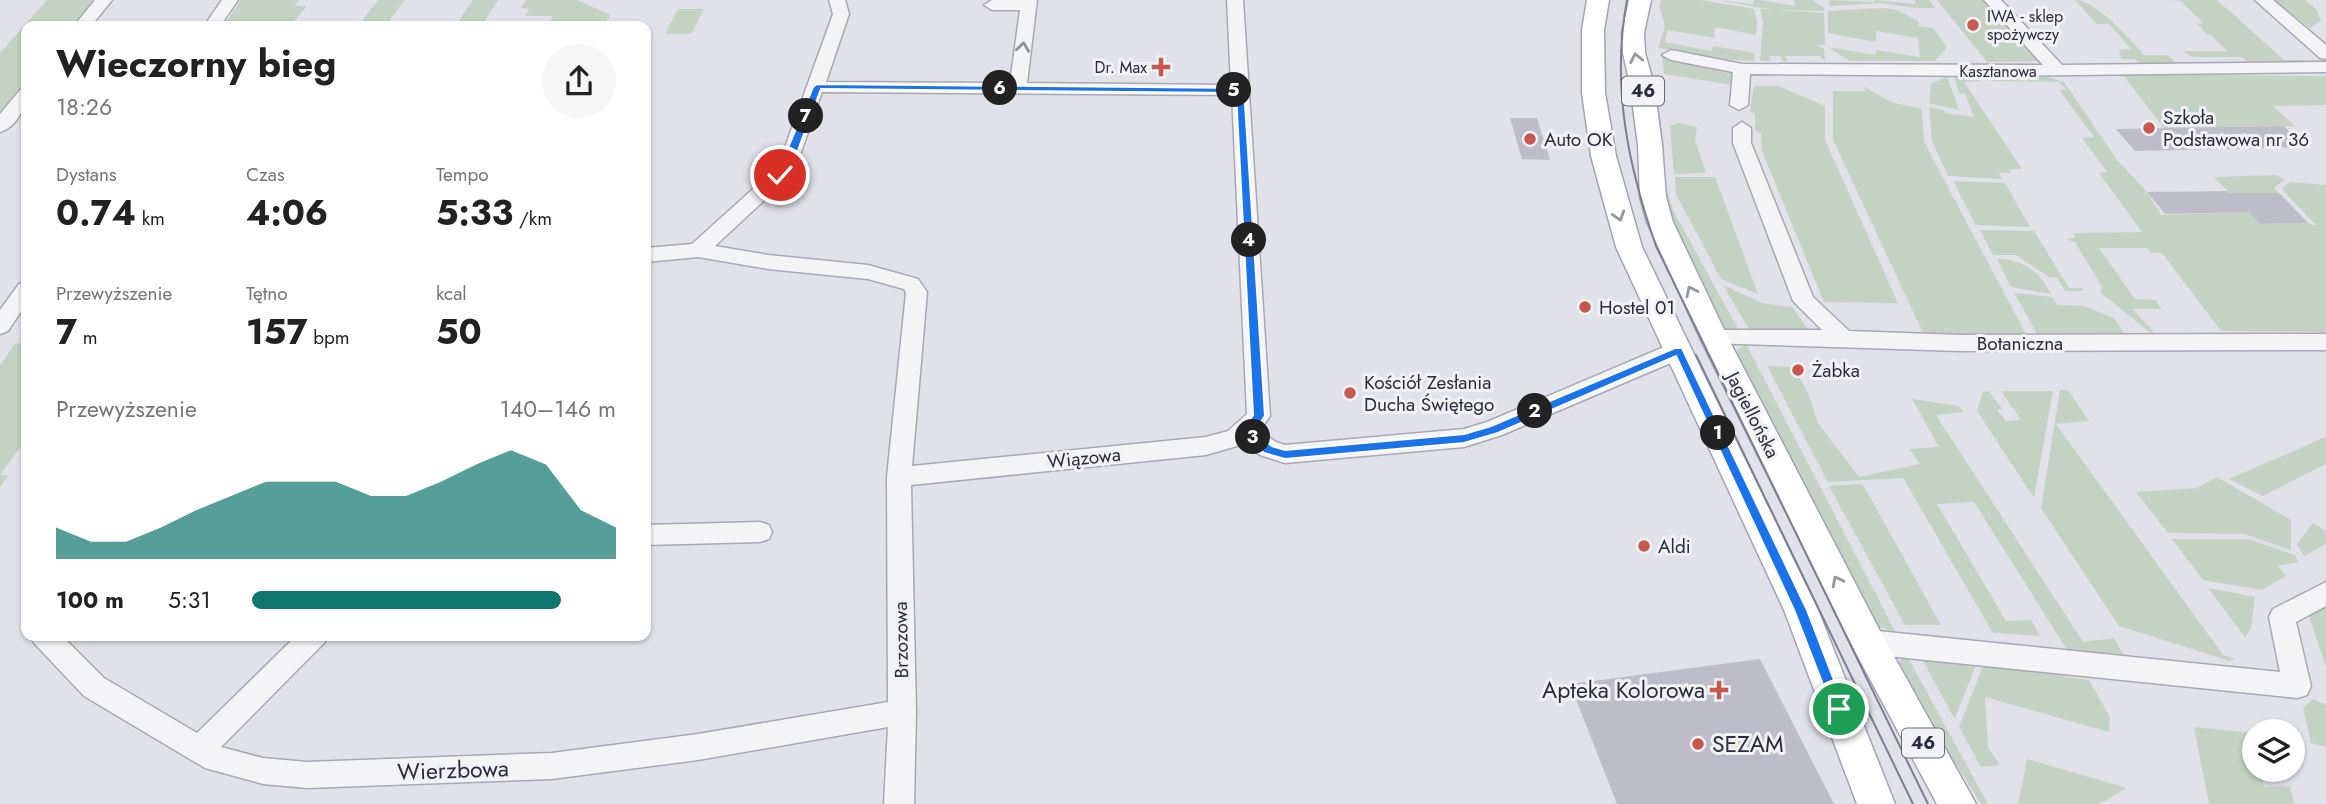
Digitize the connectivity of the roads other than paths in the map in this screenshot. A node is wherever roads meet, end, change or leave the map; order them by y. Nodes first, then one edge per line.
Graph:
1 (104, 0) edge
2 (230, 0) edge
3 (836, 0) edge
4 (1235, 0) edge
5 (1598, 0) edge
6 (1640, 0) edge
7 (1992, 0) edge
8 (2263, 0) edge
9 (1029, 3) edge
10 (992, 5) dead end
11 (86, 21) edge
12 (215, 21) edge
13 (2326, 54) edge
14 (1671, 55) dead end
15 (2326, 67) edge
16 (1742, 69) junction
17 (2057, 71) junction
18 (817, 87) junction
19 (1018, 88) junction
20 (1240, 90) junction
21 (21, 100) edge
22 (1738, 105) dead end
23 (0, 126) edge
24 (1742, 128) dead end
25 (698, 250) junction
26 (651, 255) edge
27 (21, 296) edge
28 (0, 326) edge
29 (1714, 338) junction
30 (1843, 338) junction
31 (2326, 342) edge
32 (1678, 350) junction
33 (1253, 424) junction
34 (900, 477) junction
35 (761, 532) dead end
36 (651, 535) edge
37 (2326, 593) edge
38 (49, 641) edge
39 (309, 641) edge
40 (1868, 642) junction
41 (902, 712) junction
42 (199, 750) junction
43 (899, 804) edge
44 (1876, 804) edge
45 (1957, 804) edge

1 - 11 street
2 - 12 street
3 - 18 street
4 - 20 street
5 -> 32 main road, Jagiellońska / 46
29 -> 6 main road, Jagiellońska / 46
7 - 17 street
8 - 13 street
9 - 10 street
19 -> 9 street
14 - 16 street, Kasztanowa
15 - 17 street, Kasztanowa
16 - 17 street, Kasztanowa
16 - 22 street
18 - 19 street
18 - 25 street
19 - 20 street
20 - 33 street
21 - 23 street
24 - 30 street
25 - 26 street, Brzozowa
25 - 34 street, Brzozowa
27 - 28 street
29 - 30 street, Botaniczna
40 -> 29 main road, Jagiellońska / 46
30 - 31 street, Botaniczna
32 - 33 street
32 - 44 main road, Jagiellońska / 46
33 - 34 street, Wiązowa
34 - 41 street, Brzozowa
35 - 36 street
37 - 40 street
38 - 42 street, Wierzbowa
39 - 42 street
40 - 45 main road, Jagiellońska / 46
41 - 42 street, Wierzbowa
41 - 43 street, Brzozowa

